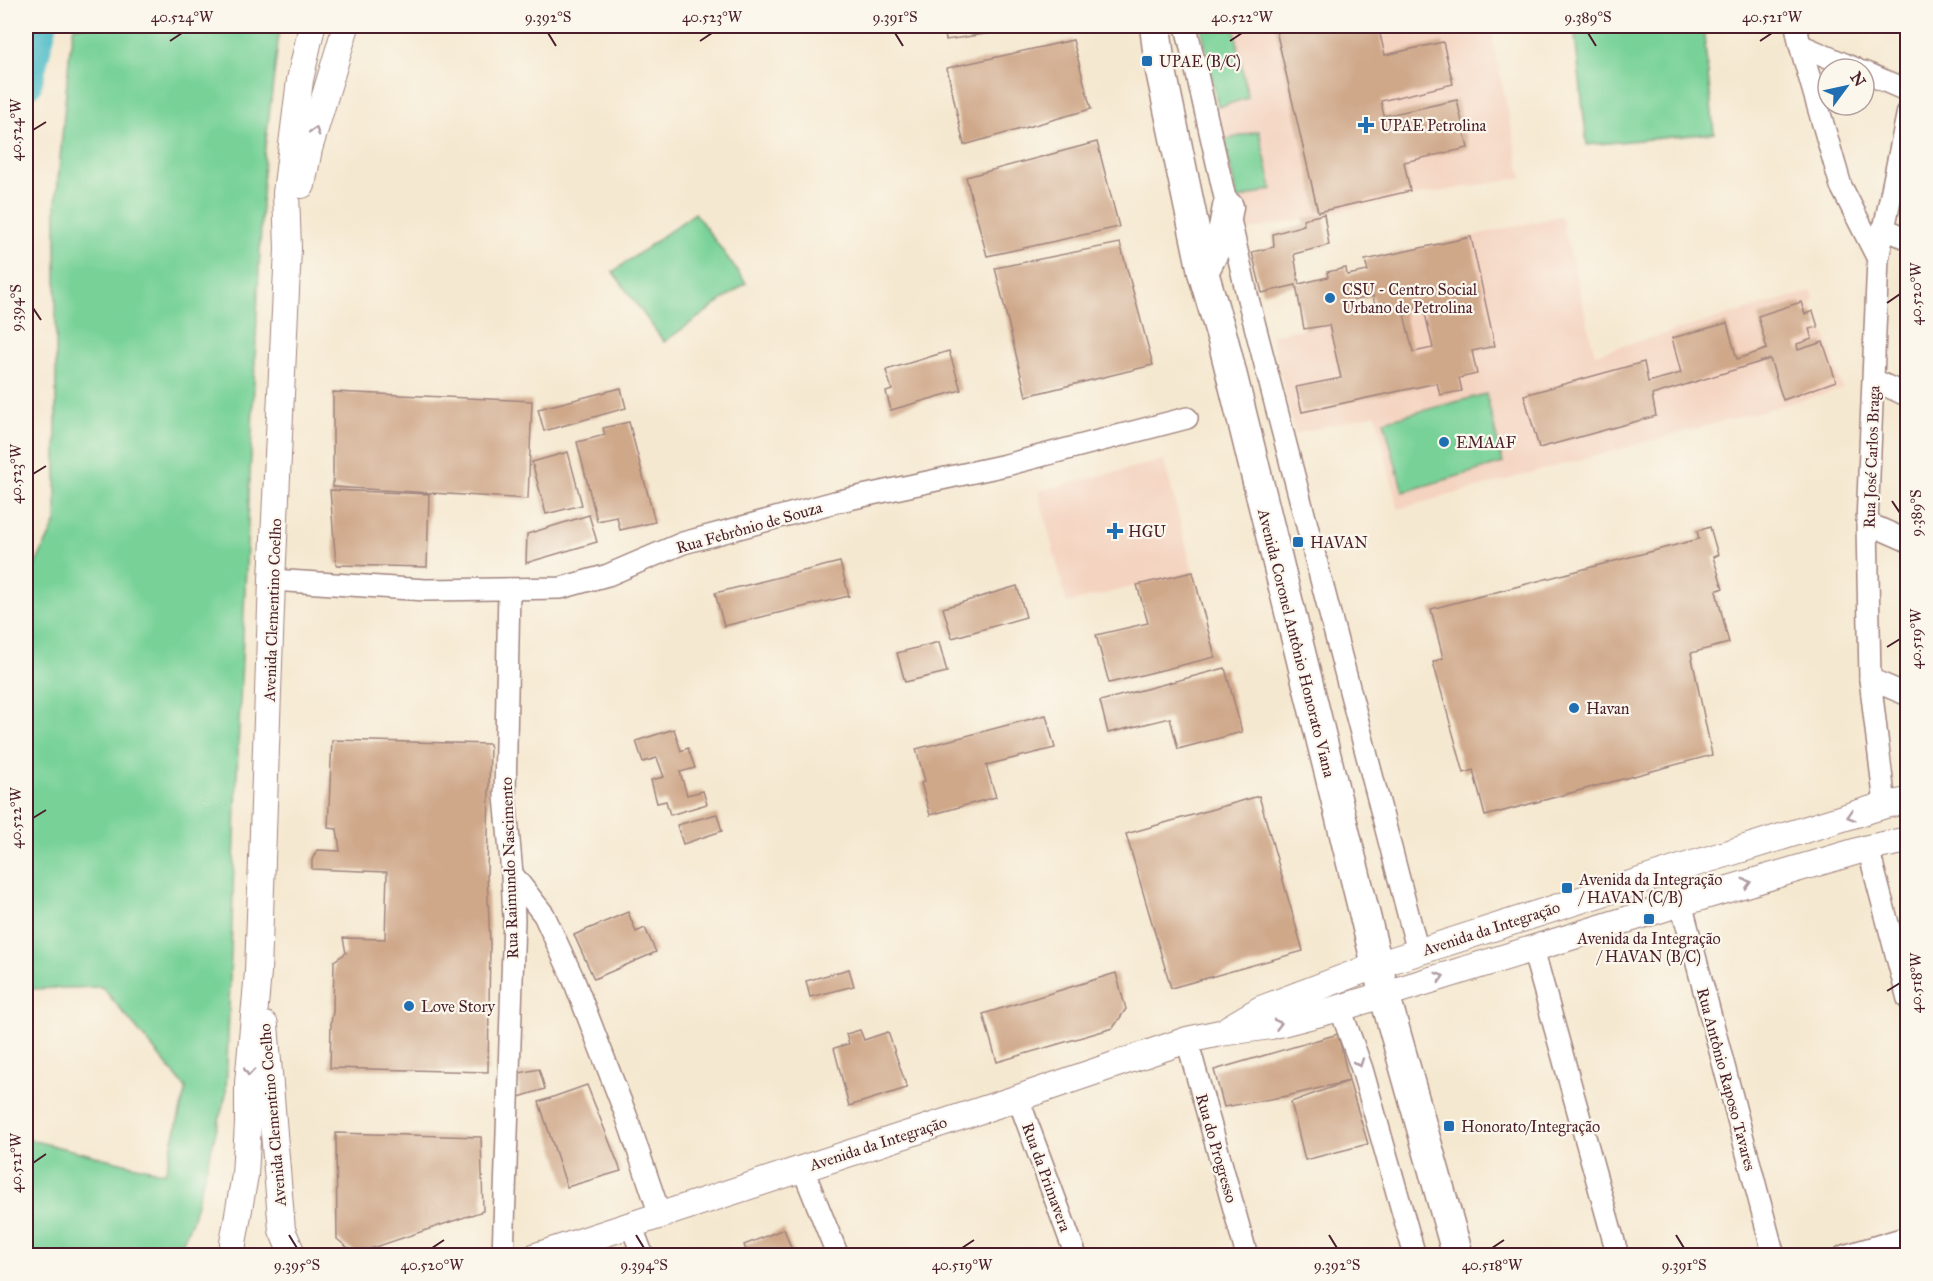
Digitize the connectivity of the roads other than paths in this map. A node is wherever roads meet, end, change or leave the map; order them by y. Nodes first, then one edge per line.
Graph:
1 (312, 26) edge
2 (346, 26) edge
3 (1155, 26) edge
4 (1186, 26) edge
5 (1798, 35) edge
6 (1836, 57) edge
7 (1876, 77) edge
8 (1908, 91) edge
9 (1908, 111) edge
10 (1228, 207) junction
11 (1884, 228) junction
12 (1908, 239) edge
13 (288, 249) junction
14 (1878, 260) junction
15 (1203, 272) junction
16 (1874, 380) junction
17 (1908, 396) edge
18 (1186, 418) dead end
19 (1867, 523) junction
20 (1908, 541) edge
21 (272, 580) junction
22 (509, 589) junction
23 (1870, 679) junction
24 (1908, 695) edge
25 (1897, 803) edge
26 (1908, 840) edge
27 (1868, 848) junction
28 (512, 874) junction
29 (1681, 903) junction
30 (1533, 949) junction
31 (1418, 952) junction
32 (1377, 965) junction
33 (258, 972) junction
34 (1384, 993) junction
35 (1908, 999) edge
36 (1340, 1008) junction
37 (1220, 1033) junction
38 (1187, 1040) junction
39 (1018, 1098) junction
40 (802, 1167) junction
41 (660, 1215) junction
42 (631, 1225) junction
43 (1908, 1237) edge
44 (233, 1256) edge
45 (293, 1256) edge
46 (503, 1256) edge
47 (536, 1256) edge
48 (643, 1256) edge
49 (838, 1256) edge
50 (1076, 1256) edge
51 (1247, 1256) edge
52 (1414, 1256) edge
53 (1458, 1256) edge
54 (1618, 1256) edge
55 (1774, 1256) edge
56 (1844, 1256) edge

1 - 13 main road, Avenida Clementino Coelho
13 -> 2 main road, Avenida Clementino Coelho
3 - 15 highway, Avenida Coronel Antônio Honorato Viana
4 - 10 street
5 - 6 street
5 - 14 street
7 - 8 street
9 - 11 street, Rua José Carlos Braga
10 - 15 highway
10 - 31 street
11 - 12 street
11 - 14 street, Rua José Carlos Braga
13 - 21 main road, Avenida Clementino Coelho
14 - 16 street, Rua José Carlos Braga
15 - 32 highway, Avenida Coronel Antônio Honorato Viana
16 - 17 street
16 - 19 street, Rua José Carlos Braga
18 - 22 street, Rua Febrônio de Souza
19 - 20 street
19 - 23 street, Rua José Carlos Braga
21 - 22 street, Rua Febrônio de Souza
21 - 33 main road, Avenida Clementino Coelho
22 - 28 street, Rua Raimundo Nascimento
23 - 24 street
23 - 25 street, Rua José Carlos Braga
25 -> 31 main road, Avenida da Integração
26 - 27 main road, Avenida da Integração
29 -> 27 main road, Avenida da Integração
27 - 35 street
28 - 41 street
28 - 46 street, Rua Raimundo Nascimento
29 - 30 main road, Avenida da Integração
29 - 55 street, Rua Antônio Raposo Tavares
34 -> 30 main road, Avenida da Integração
30 - 54 street
31 - 32 main road, Avenida da Integração
32 - 34 highway, Avenida Coronel Antônio Honorato Viana
32 - 37 main road, Avenida da Integração
33 -> 44 main road, Avenida Clementino Coelho
33 - 45 main road, Avenida Clementino Coelho
34 - 36 main road, Avenida da Integração
34 - 53 highway, Avenida Coronel Antônio Honorato Viana
37 -> 36 main road, Avenida da Integração
36 -> 52 street
37 - 38 main road, Avenida da Integração
38 - 39 main road, Avenida da Integração
38 - 51 street, Rua do Progresso
39 - 40 main road, Avenida da Integração
39 - 50 street, Rua da Primavera
40 - 41 main road, Avenida da Integração
40 - 49 street
41 - 42 main road, Avenida da Integração
42 - 47 main road, Avenida da Integração
42 - 48 street
43 - 56 street

